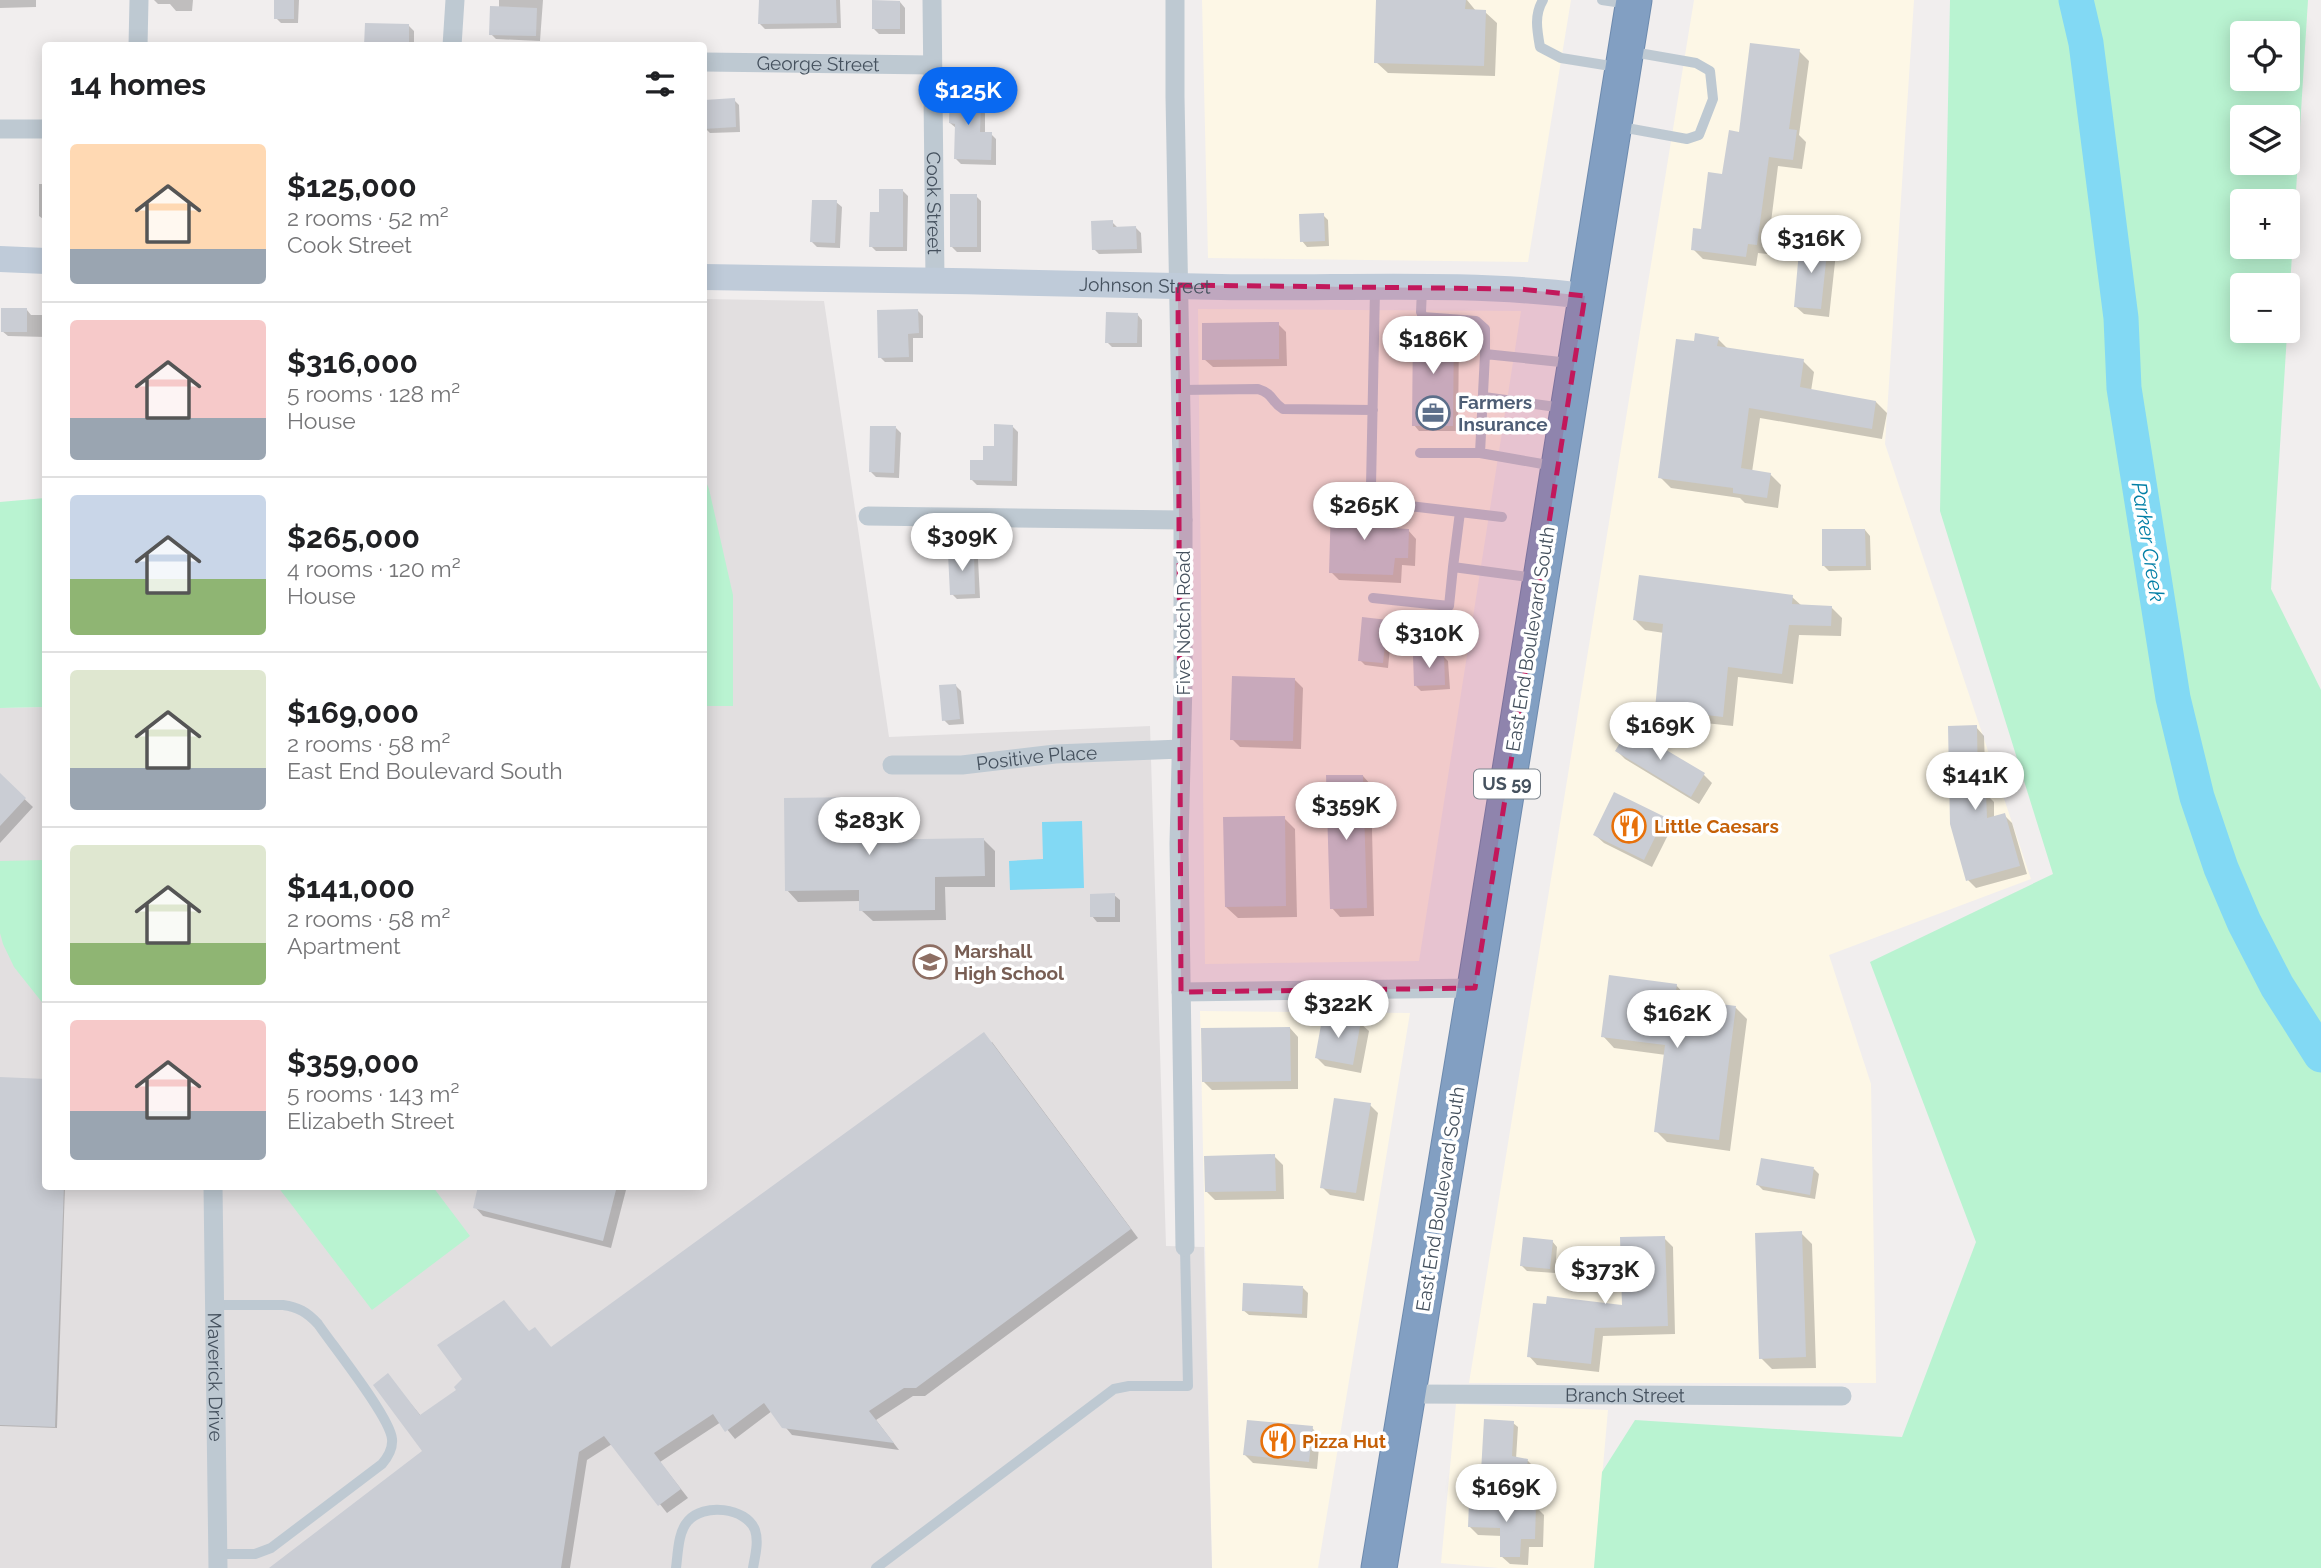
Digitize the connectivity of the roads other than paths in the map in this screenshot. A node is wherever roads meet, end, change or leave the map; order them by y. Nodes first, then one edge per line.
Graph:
1 (139, 0) edge
2 (455, 0) edge
3 (932, 0) edge
4 (1175, 0) edge
5 (1543, 0) edge
6 (1623, 2) edge
7 (138, 42) edge
8 (452, 42) edge
9 (1624, 60) junction
10 (707, 62) edge
11 (932, 65) junction
12 (1613, 126) junction
13 (0, 129) edge
14 (42, 129) edge
15 (0, 259) edge
16 (42, 261) edge
17 (707, 277) edge
18 (935, 280) junction
19 (1178, 285) junction
20 (1375, 288) junction
21 (1422, 288) junction
22 (1586, 296) junction
23 (1485, 354) junction
24 (1574, 363) junction
25 (1181, 390) junction
26 (1484, 397) junction
27 (1567, 409) junction
28 (1373, 410) junction
29 (1420, 453) dead end
30 (1480, 453) junction
31 (1558, 467) junction
32 (1460, 512) junction
33 (868, 516) dead end
34 (1502, 517) dead end
35 (1183, 520) junction
36 (1453, 567) junction
37 (1540, 578) junction
38 (1373, 598) dead end
39 (1181, 749) junction
40 (892, 765) dead end
41 (1475, 988) junction
42 (1181, 992) junction
43 (214, 1190) edge
44 (1185, 1247) joint
45 (215, 1305) junction
46 (1408, 1394) junction
47 (1842, 1396) dead end
48 (218, 1561) edge
49 (676, 1568) edge
50 (753, 1568) edge
51 (876, 1568) edge
52 (1379, 1568) edge

1 - 7 street
2 - 8 street
3 - 11 street, Cook Street
4 - 19 street, Five Notch Road
5 - 9 lane
6 - 9 highway, East End Boulevard South / US 59
9 - 12 highway, East End Boulevard South / US 59
9 - 12 lane
10 - 11 street, George Street
11 - 18 street, Cook Street
12 - 22 highway, East End Boulevard South / US 59
13 - 14 street
15 - 16 street
17 - 18 street, Johnson Street
18 - 19 street, Johnson Street
19 - 20 street, Johnson Street
19 - 25 street, Five Notch Road
20 - 21 street, Johnson Street
20 - 28 lane
21 - 22 street, Johnson Street
21 - 23 lane
22 - 24 highway, East End Boulevard South / US 59
23 - 24 lane
23 - 26 lane
24 - 27 highway, East End Boulevard South / US 59
25 - 28 lane
25 - 35 street, Five Notch Road
26 - 27 lane
26 - 30 lane
27 - 31 highway, East End Boulevard South / US 59
28 - 32 lane
29 - 30 lane
30 - 31 lane
31 - 37 highway, East End Boulevard South / US 59
32 - 34 lane
32 - 36 lane
33 - 35 street
35 - 39 street, Five Notch Road
36 - 37 lane
36 - 38 lane
37 - 41 highway, East End Boulevard South / US 59
39 - 40 street, Positive Place
39 - 42 street, Five Notch Road
41 - 42 street
41 - 46 highway, East End Boulevard South / US 59
42 - 44 street, Five Notch Road
43 - 45 street, Maverick Drive
44 - 51 lane
45 - 48 street, Maverick Drive
45 - 48 lane
46 - 47 street, Branch Street
46 - 52 highway, East End Boulevard South / US 59
49 - 50 lane

